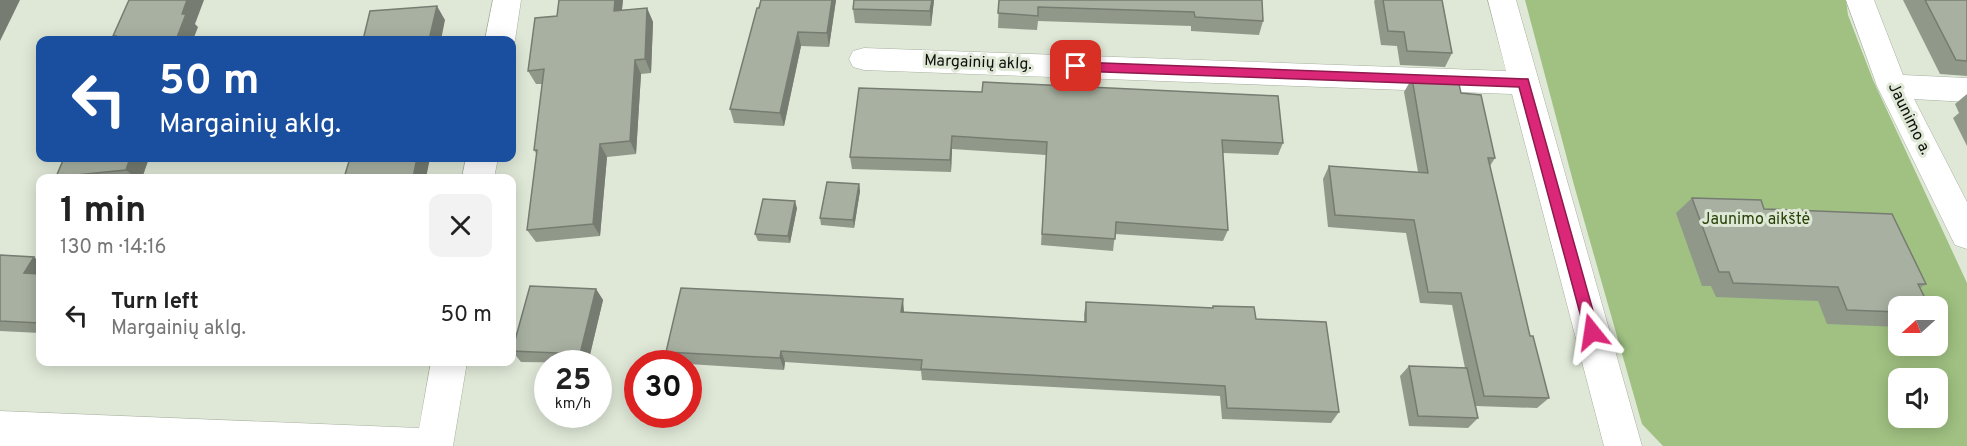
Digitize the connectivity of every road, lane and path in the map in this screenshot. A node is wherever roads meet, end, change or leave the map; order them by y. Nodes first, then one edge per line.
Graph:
1 (507, 0) edge
2 (1502, 0) edge
3 (1860, 0) edge
4 (501, 36) edge
5 (864, 59) dead end
6 (1524, 83) junction
7 (1892, 86) junction
8 (1967, 90) edge
9 (1967, 235) edge
10 (448, 366) edge
11 (0, 429) edge
12 (432, 446) edge
13 (1623, 446) edge

1 - 4 street
2 - 6 street
3 - 7 street, Jaunimo a.
5 - 6 street, Margainių aklg.
6 - 13 street
7 - 8 street
7 - 9 street, Jaunimo a.
10 - 12 street
11 - 12 street

